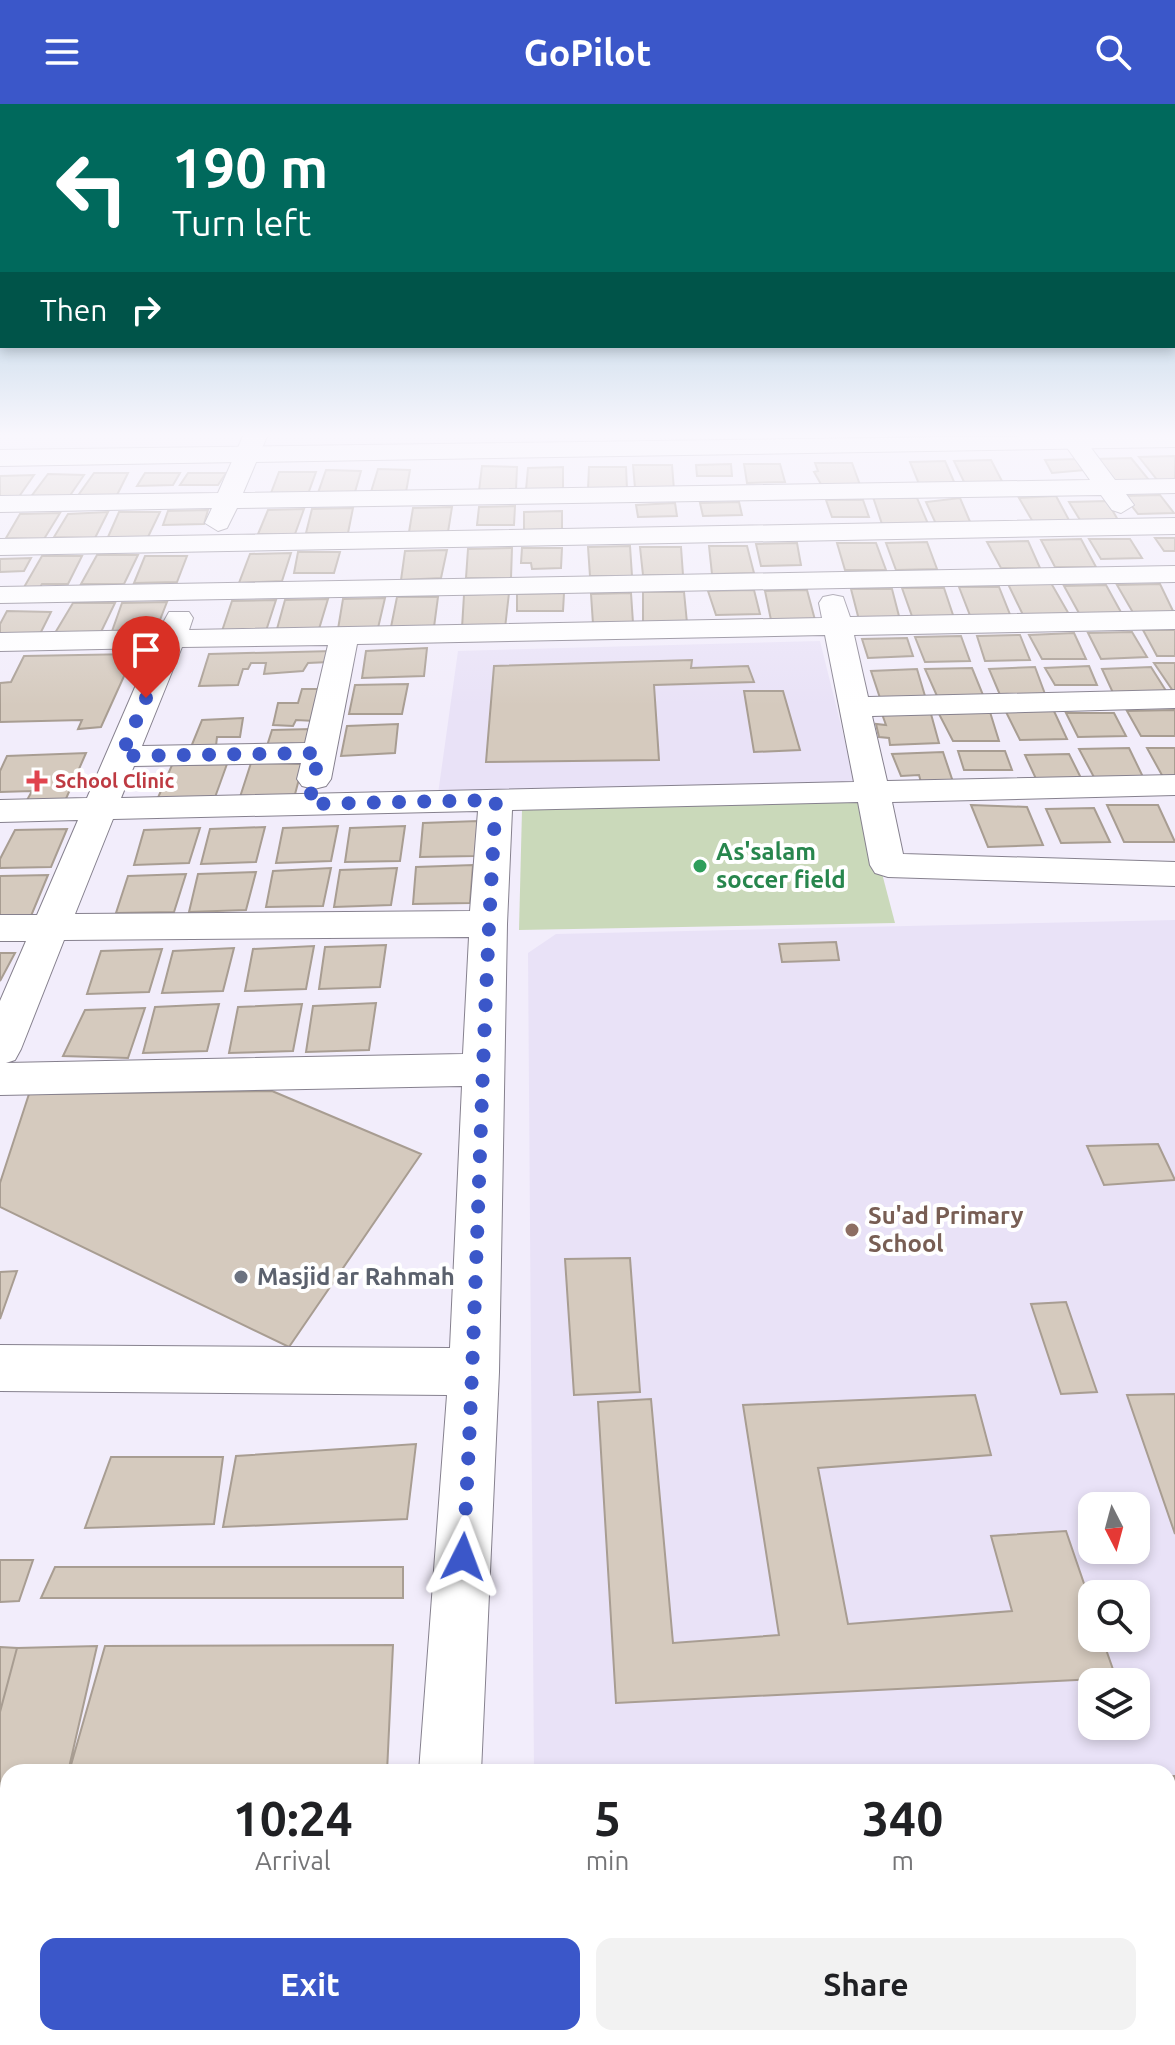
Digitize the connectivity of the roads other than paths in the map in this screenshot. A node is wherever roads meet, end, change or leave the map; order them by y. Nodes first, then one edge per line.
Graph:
1 (218, 525) edge
2 (812, 525) edge
3 (1135, 525) edge
4 (1175, 526) edge
5 (1137, 527) junction
6 (814, 532) junction
7 (210, 543) junction
8 (0, 547) edge
9 (1173, 576) edge
10 (829, 581) junction
11 (190, 591) junction
12 (0, 595) edge
13 (1175, 620) edge
14 (839, 628) junction
15 (344, 636) junction
16 (170, 640) junction
17 (0, 642) edge
18 (1175, 699) edge
19 (855, 707) junction
20 (319, 753) junction
21 (121, 756) junction
22 (1175, 785) edge
23 (874, 793) junction
24 (496, 800) junction
25 (309, 804) junction
26 (100, 808) junction
27 (0, 811) edge
28 (1175, 874) edge
29 (488, 924) junction
30 (51, 926) junction
31 (0, 928) edge
32 (0, 1049) edge
33 (486, 1070) junction
34 (0, 1079) edge
35 (0, 1368) edge
36 (474, 1372) junction
37 (450, 1764) edge

1 - 7 street
2 - 6 street
3 - 5 street
4 - 5 street
5 - 6 street
5 - 9 street
6 - 7 street
6 - 10 street
7 - 8 street
7 - 11 street
9 - 10 street
10 - 11 street
10 - 14 street
11 - 12 street
11 - 16 street
13 - 14 street
14 - 15 street
14 - 19 street
15 - 16 street
15 - 20 street
16 - 17 street
16 - 21 street
18 - 19 street
19 - 23 street
20 - 21 street
20 - 25 street
21 - 26 street
22 - 23 street
23 - 24 street
23 - 28 street
24 - 25 street
24 - 29 street
25 - 26 street
26 - 27 street
26 - 30 street
29 - 30 street
29 - 33 street
30 - 31 street
30 - 32 street
33 - 34 street
33 - 36 street
35 - 36 street
36 - 37 street

